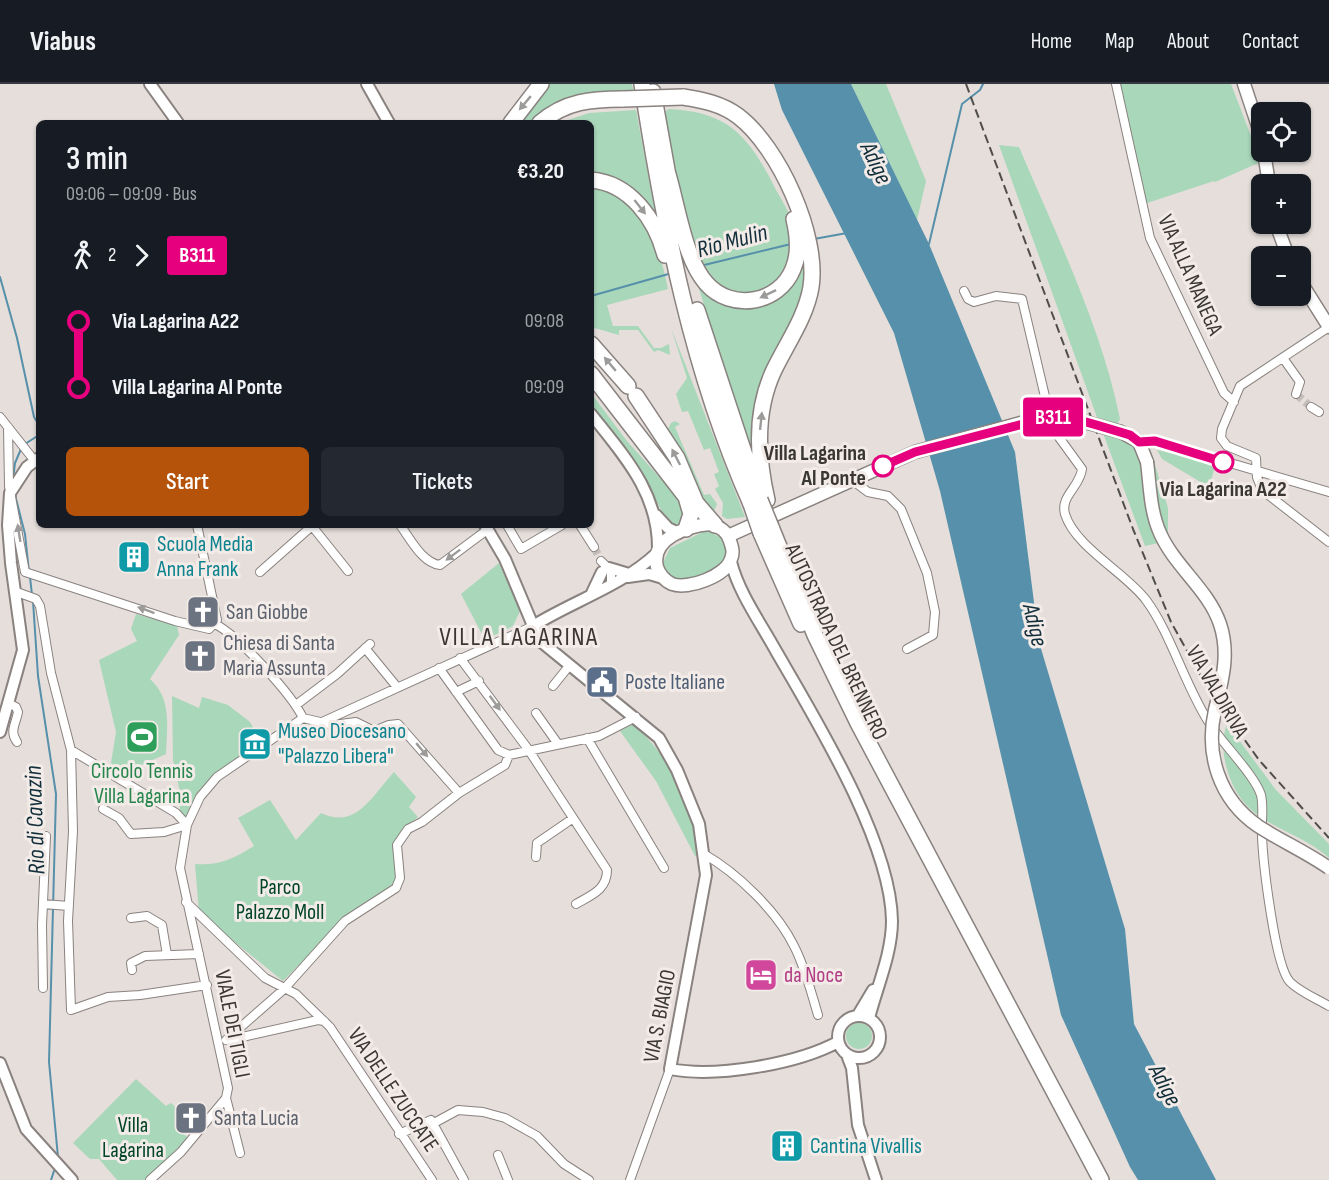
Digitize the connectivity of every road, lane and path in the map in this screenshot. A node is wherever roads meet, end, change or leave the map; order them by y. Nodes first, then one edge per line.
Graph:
1 (150, 84) edge
2 (367, 84) edge
3 (541, 84) edge
4 (642, 84) edge
5 (652, 84) edge
6 (1116, 84) edge
7 (1244, 84) edge
8 (623, 103) junction
9 (1251, 105) edge
10 (176, 120) edge
11 (387, 120) edge
12 (513, 120) edge
13 (545, 120) edge
14 (559, 120) edge
15 (594, 181) edge
16 (804, 247) junction
17 (680, 261) junction
18 (685, 280) junction
19 (964, 291) dead end
20 (1311, 294) edge
21 (1325, 310) edge
22 (1329, 327) edge
23 (594, 347) edge
24 (1283, 358) junction
25 (594, 378) edge
26 (1296, 394) tunnel mouth
27 (1234, 402) junction
28 (1311, 407) tunnel mouth
29 (1319, 412) dead end
30 (0, 417) edge
31 (1050, 417) junction
32 (594, 418) edge
33 (8, 427) junction
34 (1139, 442) junction
35 (34, 462) edge
36 (1257, 471) junction
37 (852, 480) junction
38 (1329, 492) edge
39 (10, 493) junction
40 (760, 501) junction
41 (656, 514) junction
42 (715, 525) junction
43 (198, 528) edge
44 (309, 528) edge
45 (314, 528) edge
46 (402, 528) edge
47 (485, 528) edge
48 (487, 528) edge
49 (509, 528) edge
50 (557, 528) edge
51 (582, 528) edge
52 (769, 528) junction
53 (682, 531) junction
54 (728, 536) junction
55 (1329, 542) edge
56 (594, 547) tunnel mouth
57 (658, 551) junction
58 (730, 561) junction
59 (604, 566) junction
60 (348, 571) dead end
61 (260, 572) dead end
62 (627, 575) junction
63 (715, 575) junction
64 (663, 578) junction
65 (611, 584) junction
66 (14, 591) junction
67 (590, 595) junction
68 (747, 601) junction
69 (215, 624) junction
70 (533, 626) junction
71 (907, 649) dead end
72 (460, 658) junction
73 (439, 668) junction
74 (569, 670) junction
75 (479, 681) junction
76 (553, 686) dead end
77 (397, 687) junction
78 (456, 692) junction
79 (8, 703) junction
80 (297, 705) junction
81 (536, 713) dead end
82 (636, 717) junction
83 (303, 718) junction
84 (320, 723) junction
85 (0, 732) edge
86 (588, 738) junction
87 (17, 742) dead end
88 (558, 744) junction
89 (528, 749) junction
90 (71, 750) junction
91 (509, 754) junction
92 (459, 793) junction
93 (103, 808) dead end
94 (572, 819) junction
95 (187, 825) junction
96 (46, 836) dead end
97 (704, 854) junction
98 (536, 857) dead end
99 (664, 868) dead end
100 (1329, 868) edge
101 (186, 902) junction
102 (43, 904) junction
103 (576, 904) dead end
104 (69, 906) junction
105 (131, 918) dead end
106 (200, 954) junction
107 (167, 955) junction
108 (132, 970) dead end
109 (878, 982) junction
110 (207, 985) junction
111 (43, 988) dead end
112 (283, 990) junction
113 (1329, 1006) edge
114 (818, 1015) dead end
115 (858, 1015) junction
116 (869, 1018) junction
117 (324, 1021) junction
118 (222, 1041) junction
119 (838, 1042) junction
120 (847, 1055) junction
121 (859, 1058) junction
122 (0, 1063) edge
123 (670, 1069) junction
124 (226, 1098) junction
125 (856, 1109) junction
126 (434, 1122) junction
127 (399, 1134) junction
128 (240, 1153) dead end
129 (498, 1155) dead end
130 (72, 1180) edge
131 (150, 1180) edge
132 (432, 1180) edge
133 (464, 1180) edge
134 (508, 1180) edge
135 (589, 1180) edge
136 (630, 1180) edge
137 (876, 1180) edge
138 (1090, 1180) edge
139 (1101, 1180) edge

1 - 10 main road
2 - 11 main road
3 -> 12 highway
4 - 17 highway, AUTOSTRADA DEL BRENNERO
5 - 17 highway, AUTOSTRADA DEL BRENNERO
6 - 27 street, VIA ALLA MANEGA
7 - 9 main road
8 - 13 highway
8 - 14 highway
8 - 16 highway, bridge
15 -> 17 highway
16 -> 18 highway
40 -> 16 highway
17 - 18 highway, AUTOSTRADA DEL BRENNERO
18 - 40 highway, AUTOSTRADA DEL BRENNERO
18 - 40 highway, AUTOSTRADA DEL BRENNERO
19 - 31 street
20 - 21 main road
21 - 22 main road
22 - 24 street
42 -> 23 highway
24 - 26 street
24 - 27 street
25 - 53 highway
27 - 36 street
28 - 29 street
30 - 33 street
31 - 34 main road, bridge
31 - 37 main road
31 - 113 street, VIA VALDIRIVA
32 - 41 main road
33 - 35 street
33 - 39 street
34 - 36 street
34 - 100 main road, bridge
35 - 39 main road
36 - 38 street
36 - 55 street
37 - 54 main road
37 - 71 street
39 - 66 main road
69 -> 39 street
40 - 52 highway, AUTOSTRADA DEL BRENNERO, bridge
41 - 53 main road
41 - 57 main road
42 - 53 main road
42 - 54 main road
43 - 69 street
44 - 61 street
45 - 60 street
47 -> 46 street
48 - 70 main road, VIA S. BIAGIO
49 - 50 street
51 - 56 street
52 - 138 highway, AUTOSTRADA DEL BRENNERO
52 - 139 highway, AUTOSTRADA DEL BRENNERO
53 - 57 main road
54 - 58 main road
57 - 62 main road
57 - 64 main road
58 - 63 main road
58 - 68 main road
59 - 62 main road
59 - 65 street
59 - 67 main road
62 - 64 main road
62 - 65 main road
63 - 64 main road
63 - 68 main road
65 - 67 main road
66 - 79 main road
66 - 90 street
67 - 70 main road
68 - 109 main road
69 - 80 street
70 - 72 street
70 - 74 main road, VIA S. BIAGIO
72 - 73 street
72 - 75 street
73 - 77 street
73 - 78 street
74 - 76 street
74 - 82 main road, VIA S. BIAGIO
75 - 78 street
75 -> 89 street
77 - 80 street
77 - 84 street
78 - 91 street
79 - 85 main road
79 - 87 street
80 - 83 street
81 - 88 street
82 - 86 street
82 - 97 main road, VIA S. BIAGIO
83 - 84 street
83 - 95 street, VIALE DEI TIGLI
84 -> 92 street
86 - 88 street
86 - 99 street
88 - 89 street
89 - 91 street
89 - 94 street
90 - 95 street
90 - 104 street
91 - 92 street
92 - 112 street
93 - 95 street
94 - 98 street
94 - 103 street
95 - 101 street, VIALE DEI TIGLI
96 - 102 street
97 - 114 street
97 - 123 main road, VIA S. BIAGIO
101 - 106 street, VIALE DEI TIGLI
101 - 112 street, VIA DELLE ZUCCATE
102 - 104 street
102 - 111 street
104 - 110 street
105 - 107 street
106 - 107 street, VIALE DEI TIGLI
106 - 110 street, VIALE DEI TIGLI
107 - 108 street, VIALE DEI TIGLI
109 - 115 main road
109 - 116 main road
110 - 118 street, VIALE DEI TIGLI
112 - 117 street, VIA DELLE ZUCCATE
112 - 118 street
115 - 116 main road
115 - 119 main road
116 - 121 main road
117 - 118 street
117 - 127 street, VIA DELLE ZUCCATE
118 - 124 street, VIALE DEI TIGLI
119 - 120 main road
119 - 123 main road
120 - 121 main road
120 - 125 main road
121 - 125 main road
122 - 130 main road
123 - 136 street, VIA S. BIAGIO
124 - 128 street
124 - 131 street, VIALE DEI TIGLI
125 - 137 main road
126 - 127 street
126 - 133 street
126 - 135 street
127 - 132 street, VIA DELLE ZUCCATE
129 - 134 street

